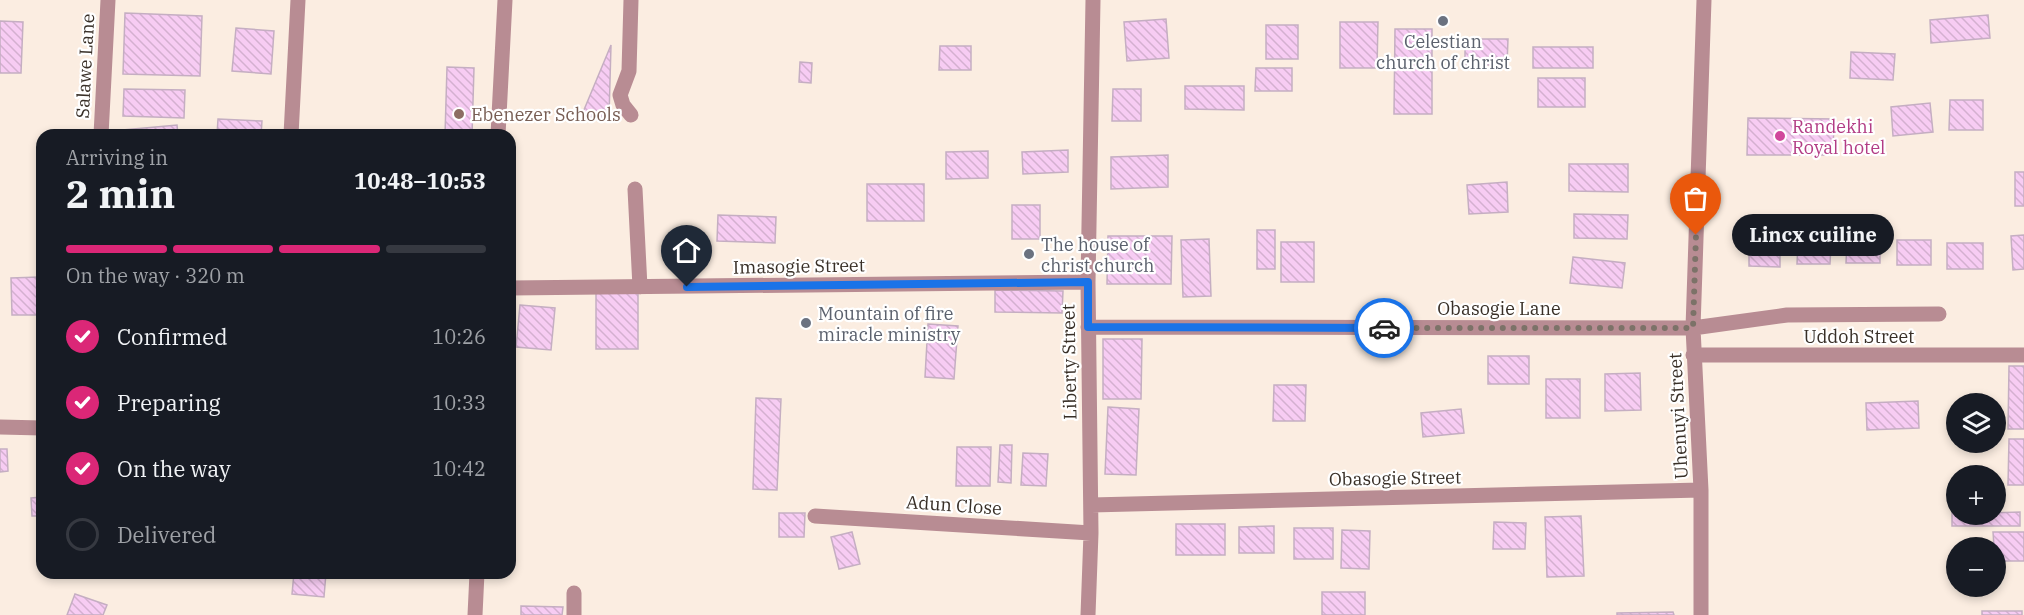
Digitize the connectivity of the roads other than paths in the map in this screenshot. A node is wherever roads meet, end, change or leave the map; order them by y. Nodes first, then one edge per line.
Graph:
1 (108, 0) edge
2 (298, 0) edge
3 (505, 0) edge
4 (631, 0) edge
5 (1093, 0) edge
6 (1704, 0) edge
7 (631, 114) dead end
8 (101, 129) edge
9 (291, 129) edge
10 (498, 129) edge
11 (635, 189) dead end
12 (1088, 282) junction
13 (640, 287) junction
14 (516, 288) edge
15 (1939, 314) dead end
16 (1088, 327) junction
17 (1693, 328) junction
18 (1693, 355) junction
19 (2024, 355) edge
20 (0, 427) edge
21 (36, 428) edge
22 (1701, 490) junction
23 (1091, 505) junction
24 (815, 516) dead end
25 (1091, 533) junction
26 (477, 579) edge
27 (574, 593) dead end
28 (475, 615) edge
29 (574, 615) edge
30 (1088, 615) edge
31 (1701, 615) edge

1 - 8 street, Salawe Lane
2 - 9 street
3 - 10 street
4 - 7 street
5 - 12 street, Liberty Street
6 - 17 street, Uhenuyi Street
11 - 13 street
12 - 13 street, Imasogie Street
12 - 16 street, Liberty Street
13 - 14 street, Imasogie Street
15 - 17 street, Obasogie Lane
16 - 17 street, Obasogie Lane
16 - 23 street, Liberty Street
17 - 18 street, Uhenuyi Street
18 - 19 street, Uddoh Street
18 - 22 street, Uhenuyi Street
20 - 21 street
22 - 23 street, Obasogie Street
22 - 31 street, Uhenuyi Street
23 - 25 street, Liberty Street
24 - 25 street, Adun Close
25 - 30 street, Liberty Street
26 - 28 street
27 - 29 street

